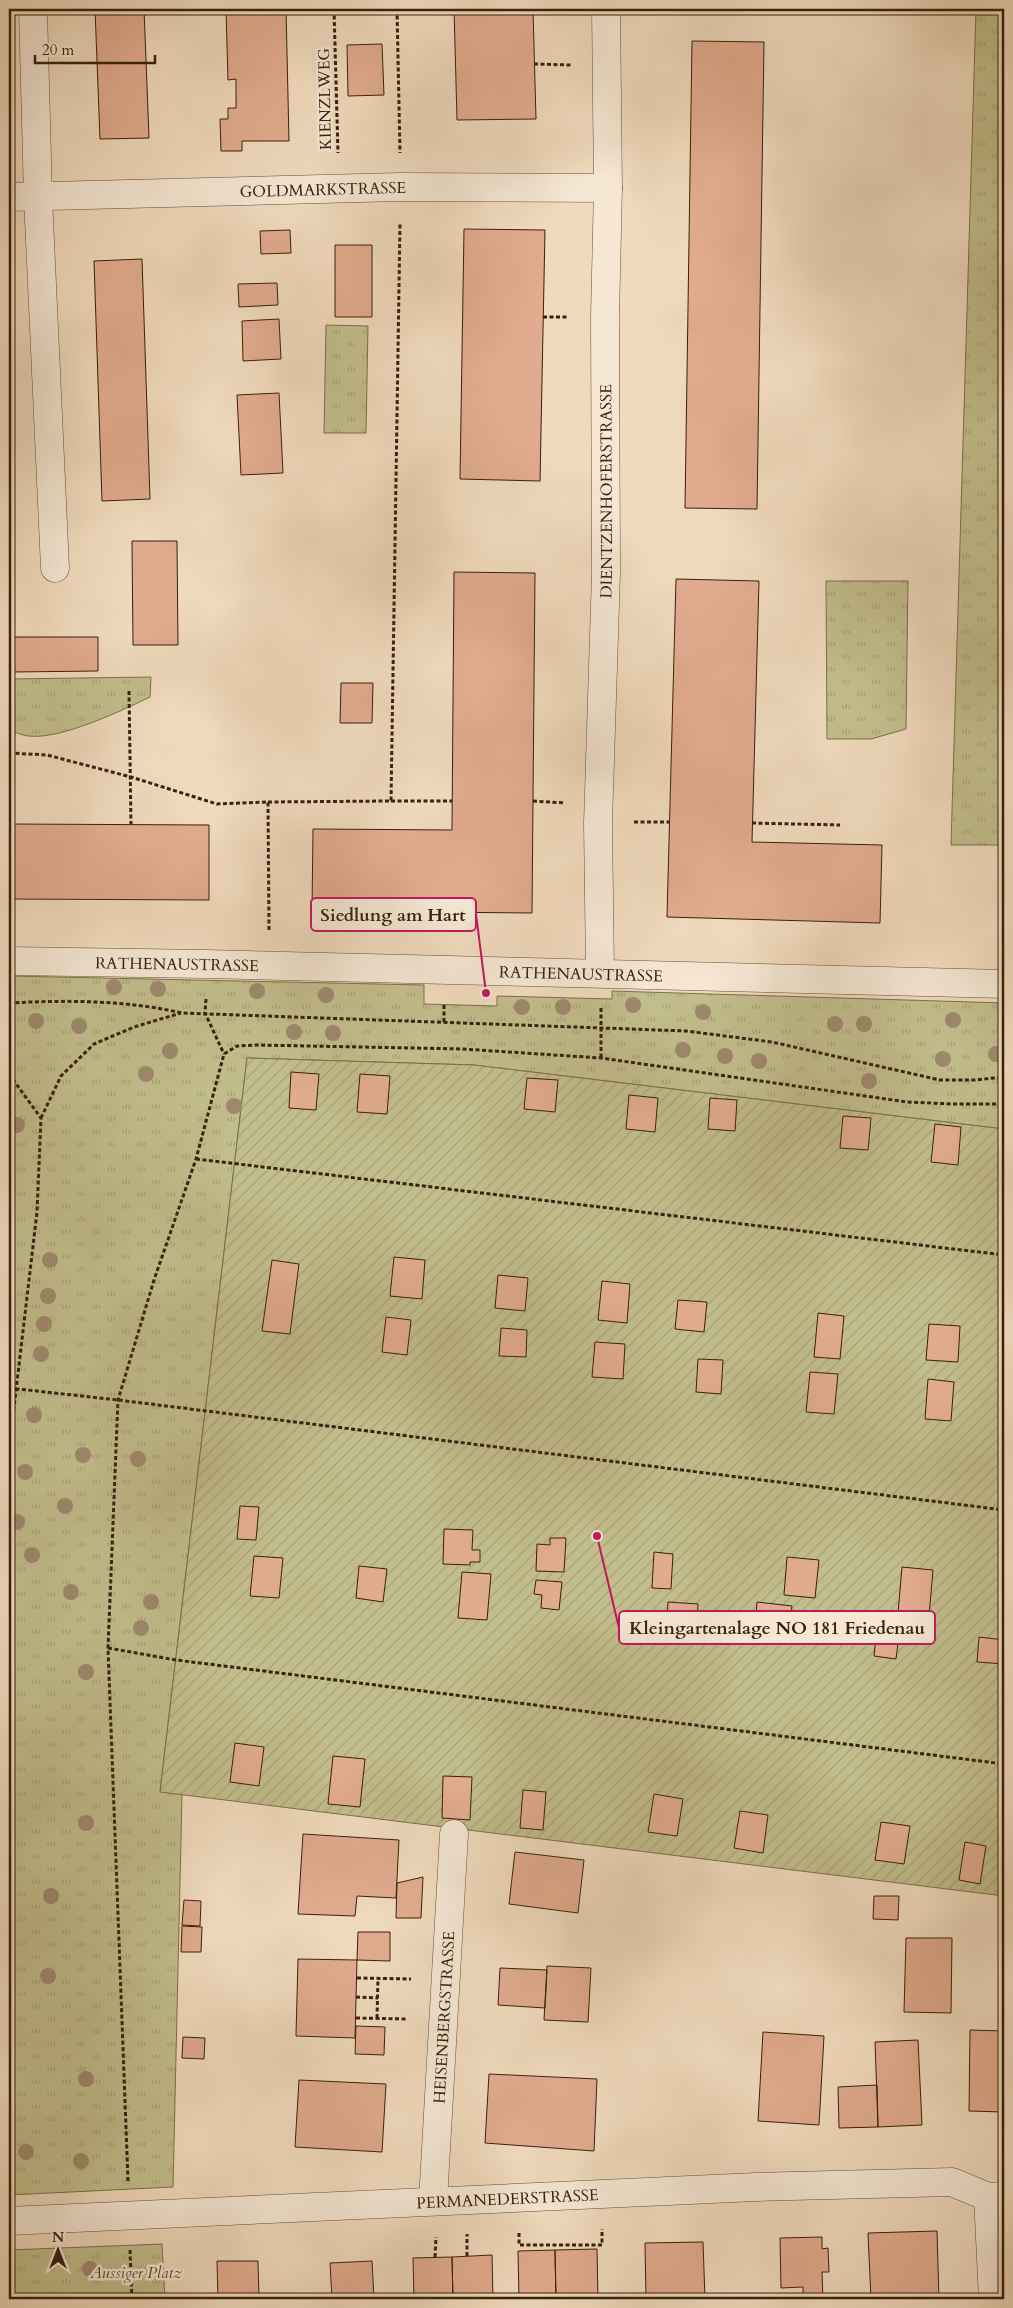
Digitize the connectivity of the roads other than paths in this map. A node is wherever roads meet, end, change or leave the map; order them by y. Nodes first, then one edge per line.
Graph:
1 (33, 9) edge
2 (606, 9) edge
3 (608, 188) junction
4 (9, 197) edge
5 (38, 197) junction
6 (55, 568) dead end
7 (9, 961) edge
8 (600, 974) junction
9 (1004, 984) edge
10 (454, 1834) dead end
11 (996, 2196) edge
12 (433, 2201) junction
13 (9, 2221) edge
14 (993, 2299) edge

1 - 5 street
2 - 3 street, DIENTZENHOFERSTRASSE
3 - 5 street, GOLDMARKSTRASSE
3 - 8 street, DIENTZENHOFERSTRASSE
4 - 5 street, GOLDMARKSTRASSE
5 - 6 street
7 - 8 street, RATHENAUSTRASSE
8 - 9 street, RATHENAUSTRASSE
10 - 12 street, HEISENBERGSTRASSE
11 - 12 street, PERMANEDERSTRASSE
11 - 14 street
12 - 13 street, PERMANEDERSTRASSE

